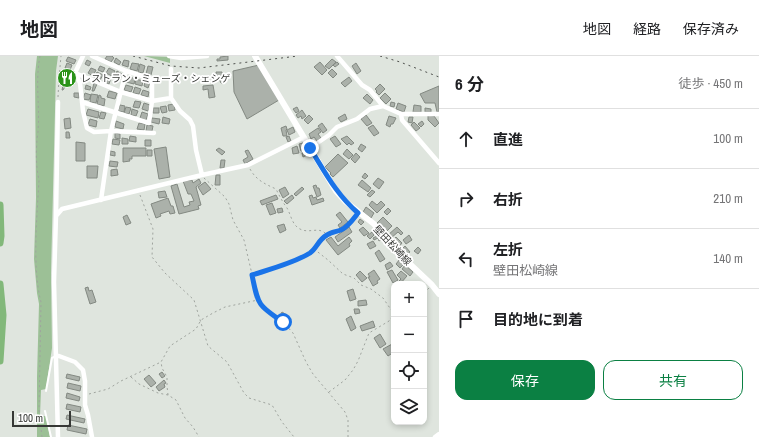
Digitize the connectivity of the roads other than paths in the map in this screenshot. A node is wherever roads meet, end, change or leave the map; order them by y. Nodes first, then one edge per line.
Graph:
1 (84, 56) edge
2 (92, 56) edge
3 (170, 56) edge
4 (207, 56) edge
5 (255, 56) edge
6 (337, 56) edge
7 (172, 69) dead end
8 (126, 71) junction
9 (75, 73) junction
10 (121, 92) junction
11 (171, 98) junction
12 (152, 101) junction
13 (58, 102) road end
14 (82, 102) junction
15 (384, 106) junction
16 (114, 112) junction
17 (401, 114) junction
18 (439, 114) edge
19 (111, 131) junction
20 (154, 133) dead end
21 (304, 137) junction
22 (310, 148) junction
23 (439, 163) edge
24 (202, 175) junction
25 (101, 200) junction
26 (56, 216) junction
27 (438, 292) edge
28 (56, 356) junction
29 (46, 391) dead end
30 (46, 411) dead end
31 (439, 434) edge
32 (51, 437) edge
33 (58, 437) edge
34 (92, 437) edge
35 (435, 437) edge

1 - 9 street
2 - 8 street
3 - 4 street
5 - 21 main road, 壁田松崎線
6 - 15 street
7 - 11 street
8 - 10 street
8 - 12 street
9 - 10 street
9 - 14 street
10 - 12 street
10 - 16 street
11 - 12 street
11 - 24 street
12 - 16 street
13 - 26 street
14 - 16 street
14 - 19 street
15 - 17 street
15 - 22 street
16 - 19 street
17 - 18 street
17 - 23 street
19 - 20 street
19 - 25 street
21 - 22 main road, 壁田松崎線
21 - 24 street
22 - 27 main road, 壁田松崎線
24 - 25 street
25 - 26 street
26 - 28 street
28 - 29 lane
28 - 33 street
28 - 34 street
30 - 32 lane
31 - 35 street

